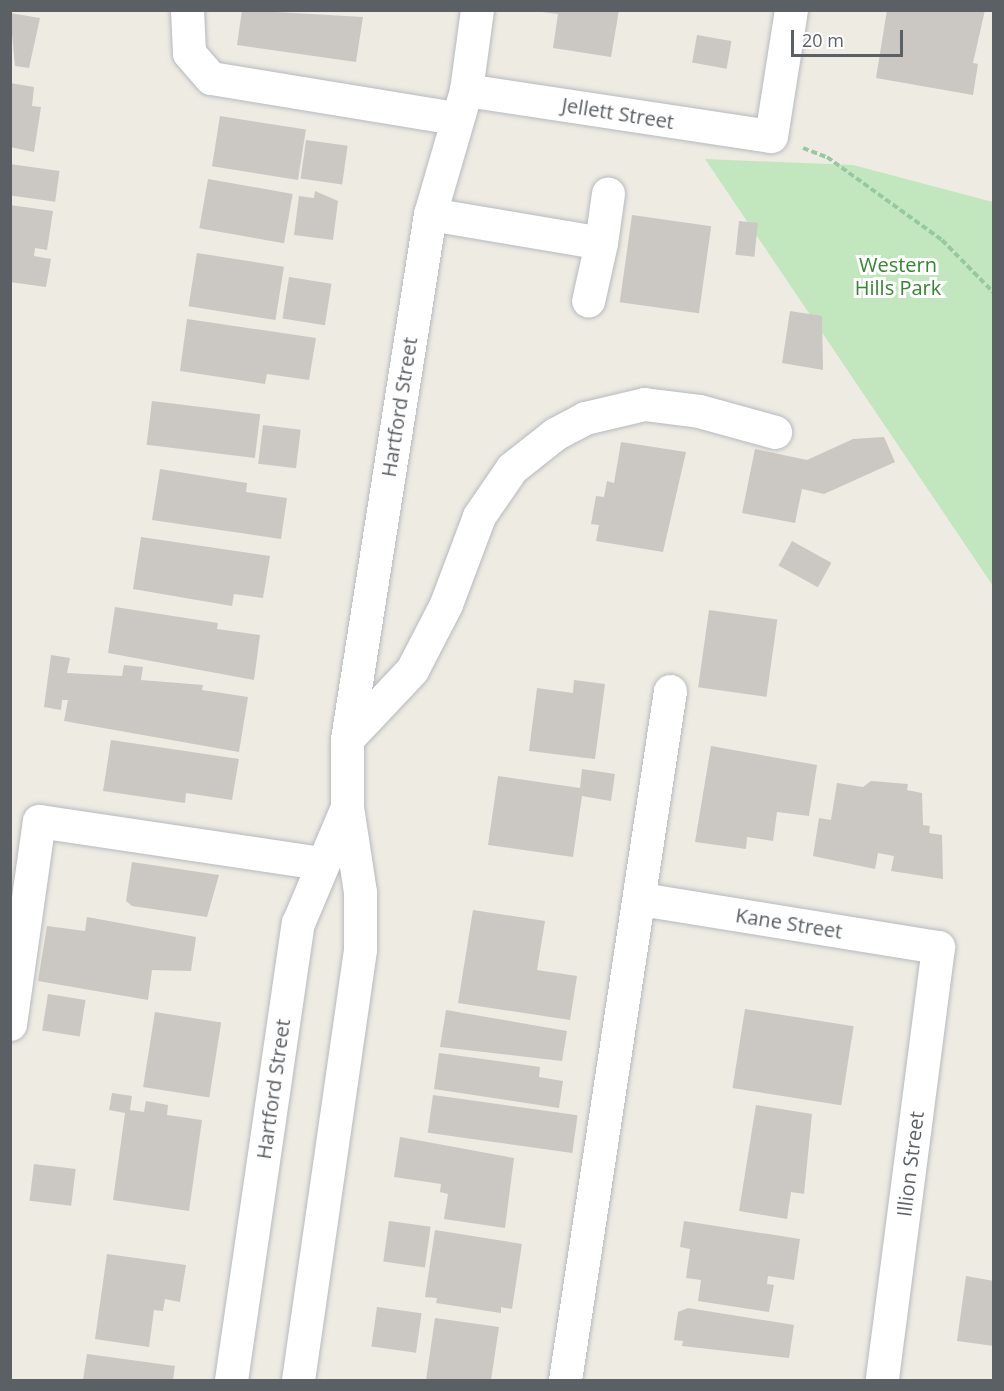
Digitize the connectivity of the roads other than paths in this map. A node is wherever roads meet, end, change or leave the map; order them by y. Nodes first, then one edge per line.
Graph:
1 (187, 10) edge
2 (477, 10) edge
3 (791, 10) edge
4 (460, 104) junction
5 (608, 193) dead end
6 (430, 214) junction
7 (601, 243) junction
8 (588, 301) dead end
9 (775, 432) dead end
10 (670, 691) dead end
11 (347, 739) junction
12 (347, 807) junction
13 (320, 863) junction
14 (641, 899) junction
15 (938, 947) joint
16 (10, 1024) edge
17 (231, 1380) edge
18 (298, 1380) edge
19 (565, 1380) edge
20 (882, 1380) edge

1 - 4 street, Jellett Street
2 - 4 street, Hartford Street
3 - 4 street, Jellett Street
4 - 6 street, Hartford Street
5 - 7 street
6 - 7 street
6 - 11 street, Hartford Street
7 - 8 street
9 - 11 street
10 - 14 street
11 - 12 street, Hartford Street
12 - 13 street, Hartford Street
12 - 18 street, Hartford Street
13 - 16 street
13 - 17 street, Hartford Street
14 - 15 street, Kane Street
14 - 19 street
15 - 20 street, Illion Street

